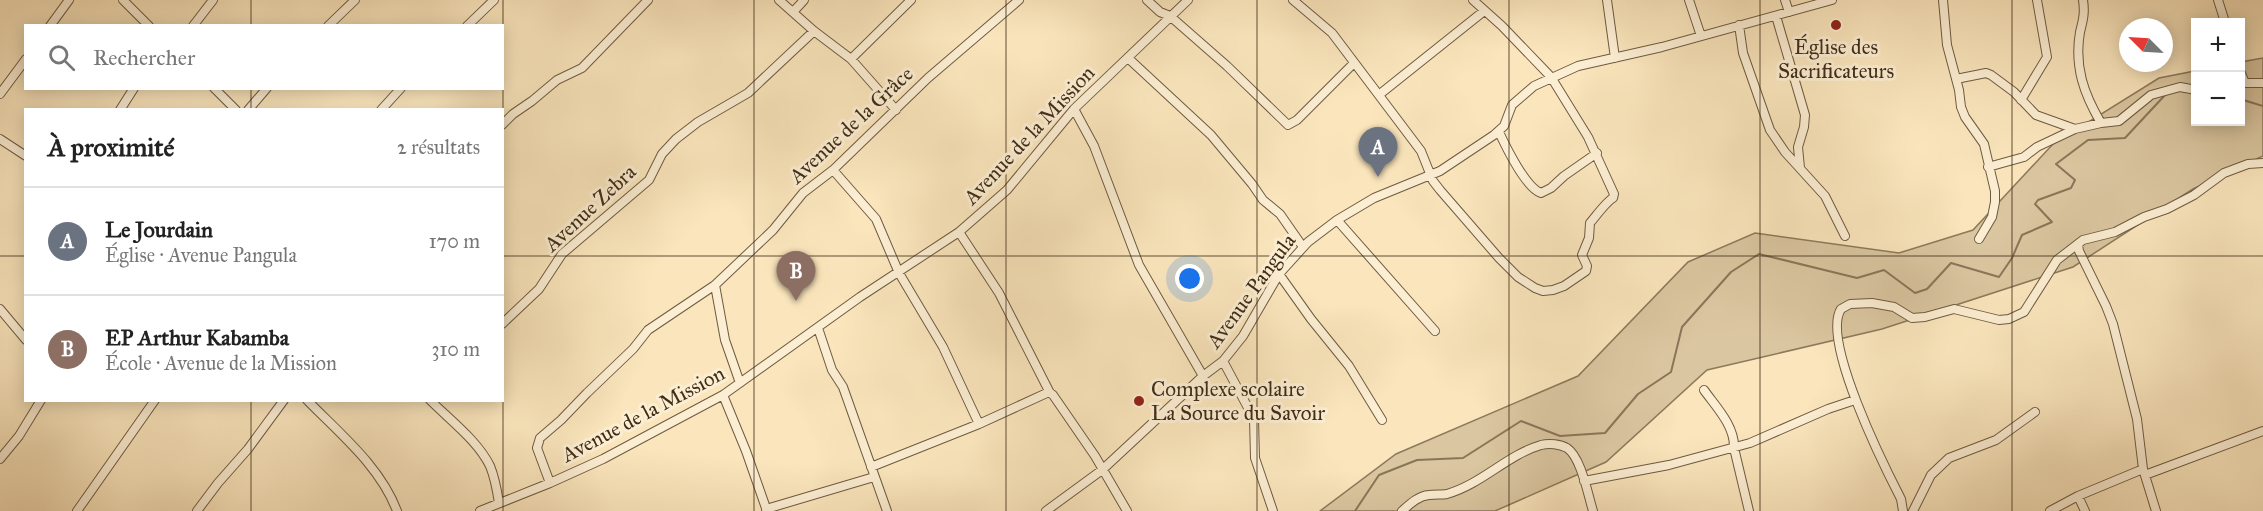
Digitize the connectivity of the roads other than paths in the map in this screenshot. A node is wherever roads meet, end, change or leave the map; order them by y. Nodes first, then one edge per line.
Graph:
1 (69, 0) edge
2 (123, 0) edge
3 (213, 0) edge
4 (355, 0) edge
5 (494, 0) edge
6 (648, 0) edge
7 (779, 0) edge
8 (804, 0) edge
9 (911, 0) edge
10 (1019, 0) edge
11 (1147, 0) edge
12 (1188, 0) edge
13 (1293, 0) edge
14 (1473, 0) edge
15 (1607, 0) edge
16 (1689, 0) edge
17 (1785, 0) edge
18 (1832, 0) edge
19 (1943, 0) edge
20 (2037, 0) edge
21 (2083, 0) edge
22 (2218, 0) edge
23 (1484, 11) junction
24 (793, 12) junction
25 (1789, 12) junction
26 (1170, 16) junction
27 (1776, 16) junction
28 (2224, 18) edge
29 (51, 24) edge
30 (147, 24) edge
31 (195, 24) edge
32 (330, 24) edge
33 (469, 24) edge
34 (1739, 25) junction
35 (814, 31) junction
36 (1701, 36) junction
37 (1128, 58) junction
38 (1615, 58) junction
39 (851, 59) junction
40 (24, 62) edge
41 (1353, 64) junction
42 (1551, 77) junction
43 (1956, 80) junction
44 (2245, 83) edge
45 (2263, 83) edge
46 (2191, 89) edge
47 (133, 90) edge
48 (216, 90) edge
49 (265, 90) edge
50 (399, 90) edge
51 (0, 94) edge
52 (1380, 94) junction
53 (2021, 100) junction
54 (121, 108) edge
55 (234, 108) edge
56 (250, 108) edge
57 (383, 108) edge
58 (1074, 109) junction
59 (896, 110) junction
60 (504, 123) edge
61 (2101, 123) junction
62 (2075, 129) junction
63 (1499, 132) junction
64 (0, 139) edge
65 (1597, 153) junction
66 (24, 155) edge
67 (2263, 163) edge
68 (1988, 166) junction
69 (1800, 169) junction
70 (832, 170) junction
71 (1431, 175) junction
72 (1337, 220) junction
73 (958, 232) junction
74 (1845, 236) dead end
75 (1979, 239) dead end
76 (2079, 245) junction
77 (1303, 247) junction
78 (899, 273) junction
79 (1279, 274) junction
80 (715, 285) junction
81 (0, 309) edge
82 (504, 322) edge
83 (818, 328) junction
84 (1435, 331) dead end
85 (24, 338) edge
86 (1223, 361) junction
87 (1203, 376) junction
88 (740, 383) junction
89 (1704, 390) dead end
90 (1050, 393) junction
91 (723, 395) junction
92 (1855, 400) junction
93 (40, 402) edge
94 (154, 402) edge
95 (283, 402) edge
96 (309, 402) edge
97 (432, 402) edge
98 (2035, 412) dead end
99 (1382, 420) dead end
100 (979, 424) junction
101 (2263, 431) edge
102 (1734, 448) junction
103 (0, 459) edge
104 (871, 467) junction
105 (1102, 470) junction
106 (2144, 472) junction
107 (874, 477) junction
108 (1584, 481) junction
109 (550, 483) junction
110 (2078, 496) junction
111 (499, 503) junction
112 (767, 510) edge
113 (77, 511) edge
114 (197, 511) edge
115 (397, 511) edge
116 (480, 511) edge
117 (886, 511) edge
118 (1046, 511) edge
119 (1127, 511) edge
120 (1273, 511) edge
121 (1402, 511) edge
122 (1593, 511) edge
123 (1749, 511) edge
124 (1903, 511) edge
125 (1913, 511) edge
126 (2050, 511) edge
127 (2085, 511) edge
128 (2156, 511) edge

1 - 29 street
2 - 30 street
3 - 31 street
4 - 32 street
5 - 33 street
6 - 60 street
7 - 24 street
8 - 24 street
9 - 39 street
10 - 59 street, Avenue de la Grâce
11 - 26 street
12 - 26 street, Avenue de la Mission
13 - 41 street
14 - 23 street
15 - 38 street
16 - 36 street
17 - 25 street
18 - 25 street
19 - 43 street
20 - 53 street
21 - 61 street
22 - 28 street
23 - 42 street
23 - 52 street
24 - 35 street
25 - 27 street
26 - 37 street, Avenue de la Mission
26 - 41 street
27 - 34 street
27 - 69 street
34 - 36 street
34 - 69 street
35 - 39 street
35 - 82 street, Avenue Zebra
36 - 38 street
37 - 58 street, Avenue de la Mission
37 - 77 street
38 - 42 street
39 - 59 street
40 - 51 street
41 - 52 street
42 - 63 street
42 - 65 street
43 - 53 street
43 - 68 street
44 - 45 street
46 - 61 street
47 - 54 street
48 - 55 street
49 - 56 street
50 - 57 street
52 - 71 street
53 - 62 street
58 - 73 street, Avenue de la Mission
58 - 87 street
59 - 70 street, Avenue de la Grâce
61 - 62 street
62 - 68 street
63 - 65 street
63 - 71 street, Avenue Pangula
64 - 66 street
65 - 71 street
67 - 76 street
68 - 75 street
69 - 74 street
70 - 78 street
70 - 80 street, Avenue de la Grâce
71 - 72 street, Avenue Pangula
72 - 77 street, Avenue Pangula
72 - 84 street
73 - 78 street, Avenue de la Mission
73 - 90 street
76 - 92 street
76 - 106 street
77 - 79 street, Avenue Pangula
78 - 83 street, Avenue de la Mission
78 - 100 street
79 - 86 street, Avenue Pangula
79 - 99 street
80 - 88 street
80 - 109 street, Avenue de la Grâce
81 - 85 street
83 - 88 street, Avenue de la Mission
83 - 104 street
86 - 87 street, Avenue Pangula
86 - 120 street
87 - 105 street, Avenue Pangula
88 - 91 street, Avenue de la Mission
89 - 102 street
90 - 100 street
90 - 105 street
91 - 109 street, Avenue de la Mission
91 - 112 street
92 - 102 street
92 - 124 street
93 - 103 street
94 - 113 street
95 - 114 street
96 - 115 street
97 - 111 street
98 - 125 street
100 - 104 street
101 - 106 street
102 - 108 street
102 - 123 street
104 - 107 street
105 - 118 street, Avenue Pangula
105 - 119 street
106 - 110 street
106 - 128 street
107 - 112 street
107 - 117 street
108 - 121 street
108 - 122 street
109 - 111 street, Avenue de la Mission
110 - 126 street
110 - 127 street
111 - 116 street, Avenue de la Mission

